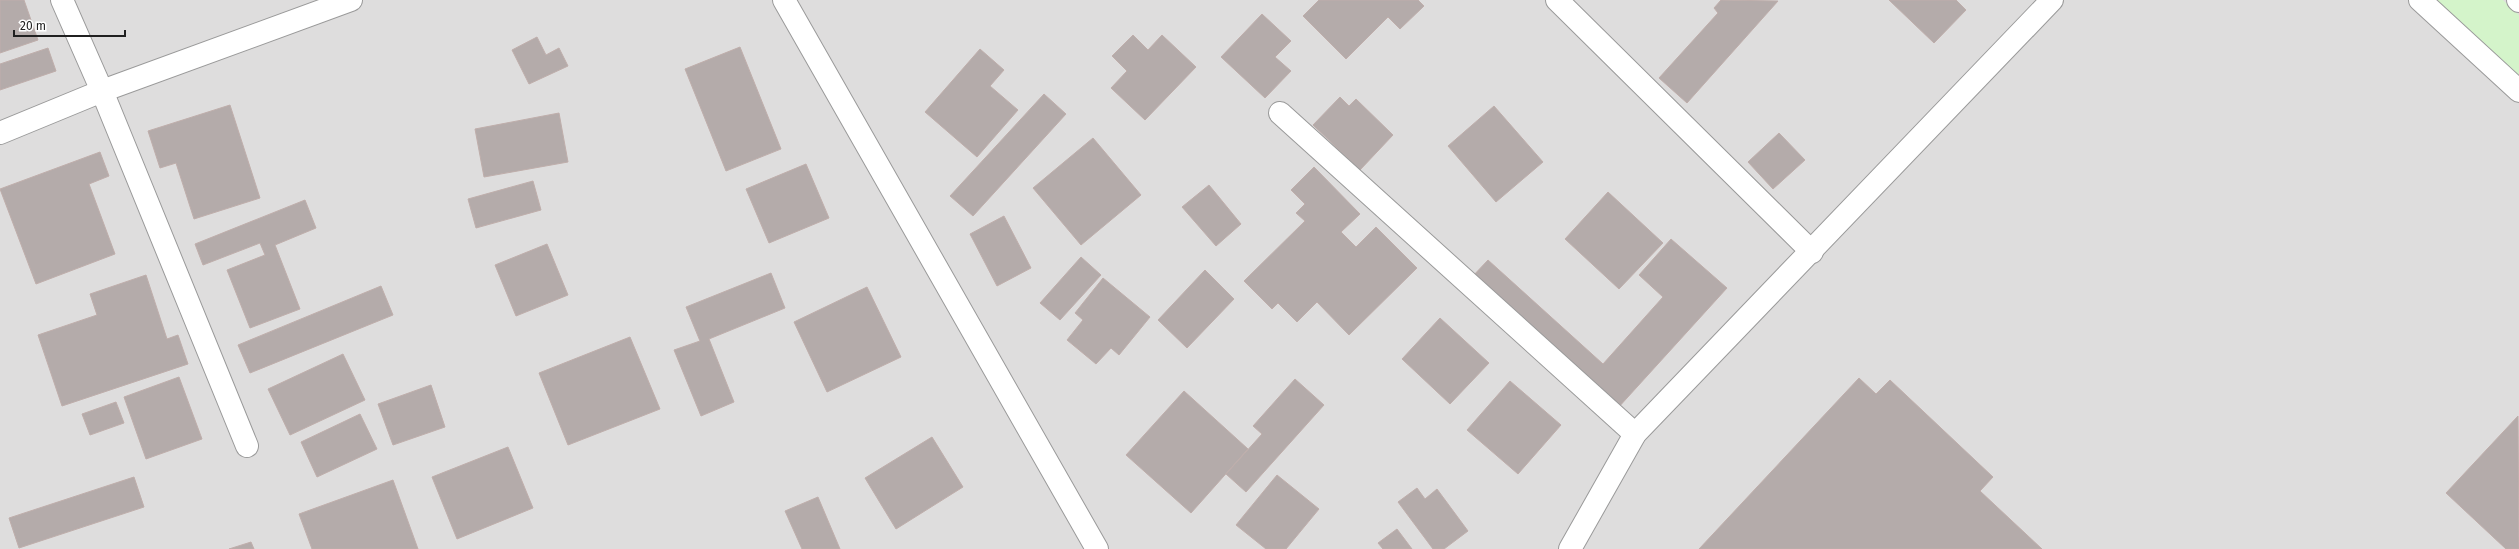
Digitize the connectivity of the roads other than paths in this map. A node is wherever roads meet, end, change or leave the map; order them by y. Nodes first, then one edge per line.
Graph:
1 (62, 0) edge
2 (351, 0) edge
3 (784, 0) edge
4 (1557, 0) edge
5 (2052, 0) edge
6 (2420, 0) edge
7 (102, 91) junction
8 (2519, 91) edge
9 (1280, 113) dead end
10 (0, 133) edge
11 (1812, 252) junction
12 (1635, 434) junction
13 (247, 446) dead end
14 (1097, 549) edge
15 (1570, 549) edge

1 - 7 street
2 - 7 street
3 - 14 street
4 - 11 street
5 - 11 street
6 - 8 street
7 - 10 street
7 - 13 street
9 - 12 street
11 - 12 street
12 - 15 street

